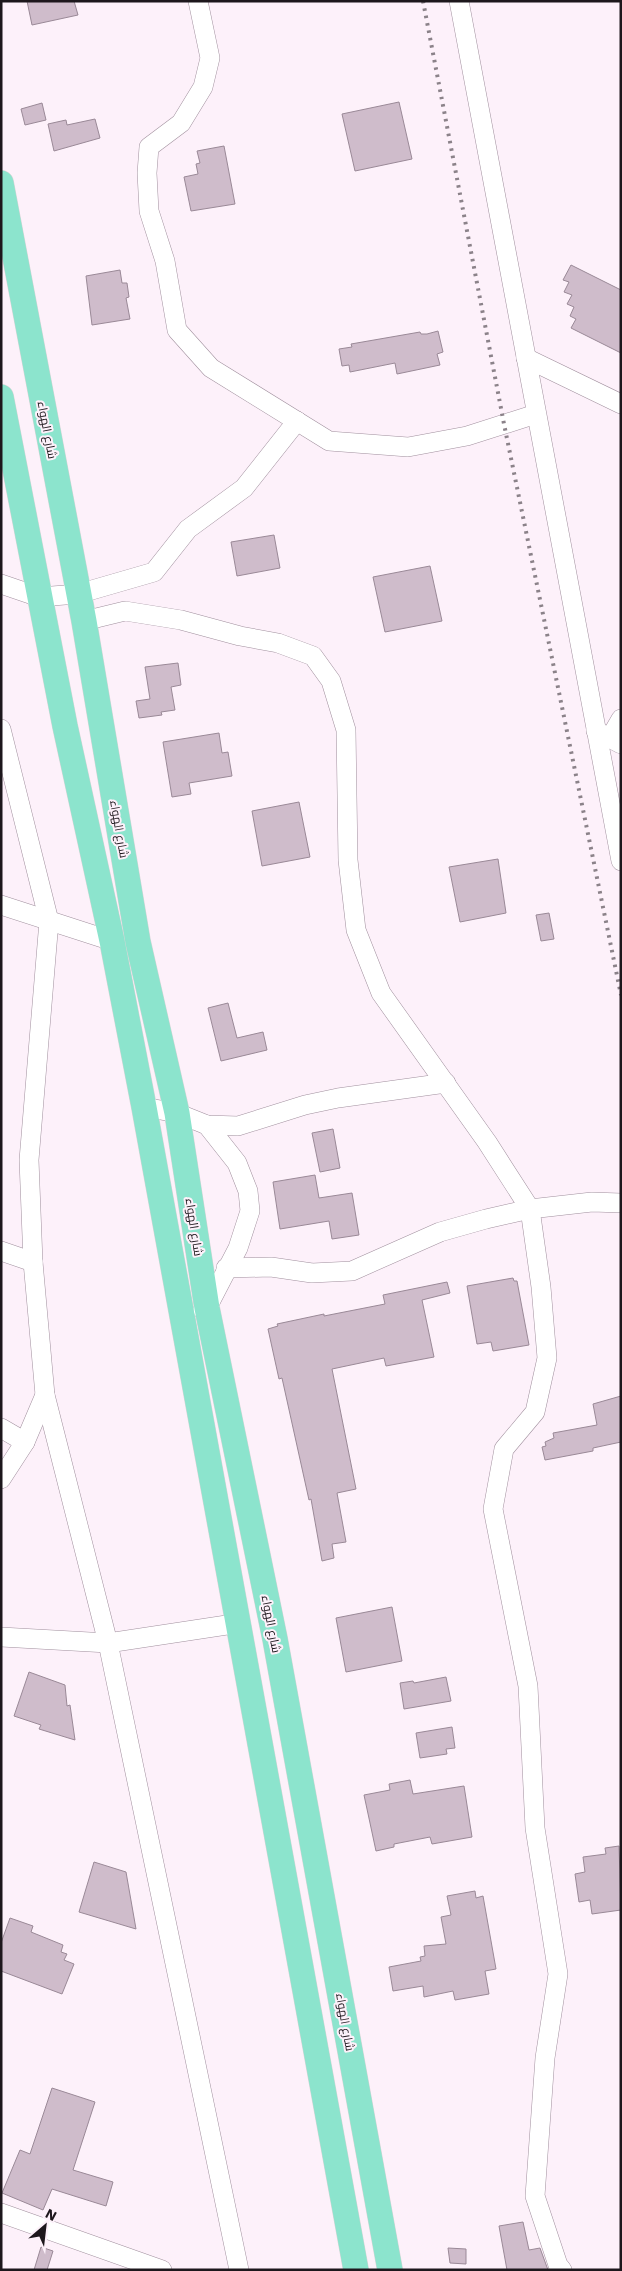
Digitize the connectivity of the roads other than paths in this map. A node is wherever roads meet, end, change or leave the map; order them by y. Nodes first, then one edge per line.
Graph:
1 (198, 1) edge
2 (459, 1) edge
3 (1, 183) edge
4 (526, 358) junction
5 (1, 397) edge
6 (621, 404) edge
7 (536, 414) junction
8 (297, 421) junction
9 (1, 584) edge
10 (78, 594) junction
11 (39, 597) junction
12 (84, 621) junction
13 (621, 719) edge
14 (2, 738) edge
15 (609, 738) edge
16 (621, 861) edge
17 (1, 905) edge
18 (49, 921) junction
19 (112, 941) junction
20 (446, 1083) junction
21 (144, 1107) junction
22 (177, 1113) junction
23 (207, 1125) junction
24 (621, 1203) edge
25 (530, 1209) junction
26 (1, 1251) edge
27 (33, 1262) junction
28 (226, 1268) junction
29 (207, 1308) junction
30 (183, 1323) junction
31 (45, 1396) junction
32 (1, 1428) edge
33 (25, 1442) junction
34 (1, 1479) edge
35 (240, 1623) junction
36 (1, 1637) edge
37 (108, 1643) junction
38 (1, 2212) edge
39 (162, 2270) edge
40 (239, 2270) edge
41 (356, 2270) edge
42 (390, 2270) edge
43 (562, 2270) edge

1 - 8 street
2 - 4 street
3 - 10 main road, شارع الهواء
4 - 6 street
4 - 7 street
5 - 11 main road
7 - 8 street
7 - 15 street
8 - 10 street
9 - 11 street
10 - 11 street
10 - 12 main road, شارع الهواء
11 - 19 main road
12 - 20 street
12 - 22 main road, شارع الهواء
13 - 15 street
14 - 18 street
15 - 16 street
17 - 18 street
18 - 19 street
18 - 27 street
19 - 21 main road
20 - 23 street
20 - 25 street
21 - 22 street
21 - 30 main road
22 - 23 street
22 - 29 main road, شارع الهواء
23 - 28 street
24 - 25 street
25 - 28 street
25 - 43 street
26 - 27 street
27 - 31 street
28 - 29 street
29 - 30 street
29 - 42 main road, شارع الهواء
30 - 35 main road
31 - 33 street
31 - 37 street
32 - 33 street
33 - 34 street
35 - 37 street
35 - 41 main road
36 - 37 street
37 - 40 street
38 - 39 street

